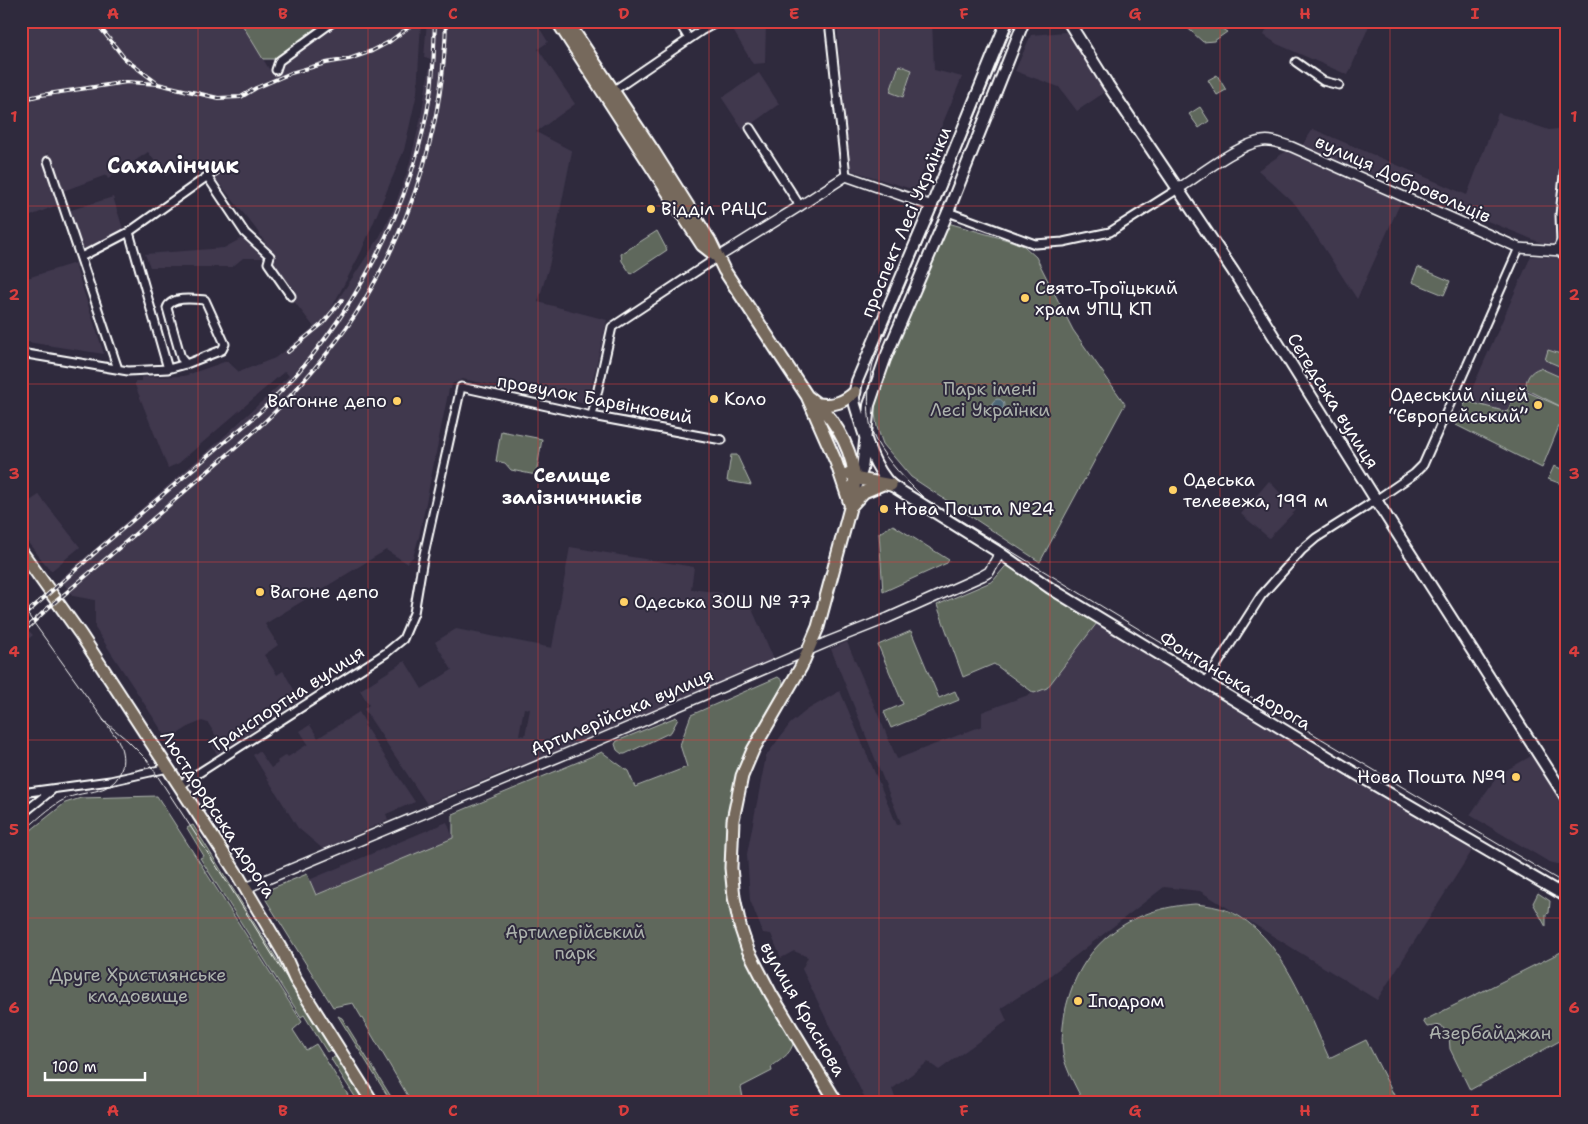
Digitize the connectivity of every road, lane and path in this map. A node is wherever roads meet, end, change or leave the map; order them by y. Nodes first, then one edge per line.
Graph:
1 (334, 21) edge
2 (557, 21) edge
3 (567, 21) edge
4 (678, 21) edge
5 (720, 21) edge
6 (829, 21) edge
7 (1007, 21) edge
8 (1024, 21) edge
9 (1068, 21) edge
10 (689, 39) junction
11 (1296, 62) dead end
12 (276, 70) dead end
13 (1339, 85) dead end
14 (613, 91) junction
15 (750, 128) dead end
16 (1567, 145) edge
17 (48, 161) dead end
18 (220, 168) dead end
19 (207, 176) junction
20 (846, 176) junction
21 (1178, 189) junction
22 (800, 206) junction
23 (932, 206) junction
24 (948, 212) junction
25 (129, 232) junction
26 (1563, 244) edge
27 (1519, 248) junction
28 (718, 257) junction
29 (81, 258) junction
30 (291, 296) dead end
31 (21, 353) edge
32 (186, 364) junction
33 (118, 369) junction
34 (168, 369) junction
35 (855, 392) junction
36 (873, 392) junction
37 (807, 396) junction
38 (819, 404) junction
39 (592, 416) junction
40 (866, 437) junction
41 (722, 440) dead end
42 (836, 462) junction
43 (857, 478) junction
44 (889, 484) junction
45 (1376, 500) junction
46 (850, 506) junction
47 (21, 551) edge
48 (1000, 553) junction
49 (406, 633) joint
50 (808, 650) junction
51 (1206, 682) junction
52 (168, 768) junction
53 (180, 785) junction
54 (52, 790) junction
55 (21, 793) edge
56 (1567, 799) edge
57 (21, 815) edge
58 (1567, 878) edge
59 (246, 888) junction
60 (1563, 894) edge
61 (373, 1103) edge
62 (837, 1103) edge

1 - 12 street
2 - 28 main road
3 - 14 main road
4 - 10 street
5 - 10 street
6 - 20 street
7 - 23 main road, проспект Лесі Українки
8 - 24 main road, проспект Лесі Українки
9 - 21 main road, Сегедська вулиця
10 - 14 street
11 - 13 street
14 - 28 main road
15 - 22 street
16 - 26 street
17 - 29 street
18 - 19 street
19 - 25 street
19 - 30 street
20 - 22 street
20 - 23 street
21 - 24 street
21 - 27 street, вулиця Добровольців
21 - 45 main road, Сегедська вулиця
22 - 28 street
23 - 35 main road, проспект Лесі Українки
24 - 36 main road, проспект Лесі Українки
25 - 29 street
25 - 34 street
26 - 27 street, вулиця Добровольців
27 - 45 street
28 - 37 main road
28 - 39 street
29 - 33 street
31 - 33 street
32 - 32 street
32 - 34 street
33 - 34 street
35 - 36 main road
35 - 38 main road
35 - 40 main road, проспект Лесі Українки
36 - 40 main road, проспект Лесі Українки
37 - 38 main road
37 - 42 main road
38 - 43 main road, вулиця Краснова
39 - 41 street, провулок Барвінковий
39 - 49 street, провулок Барвінковий
40 - 43 main road, проспект Лесі Українки
40 - 44 main road, проспект Лесі Українки
42 - 43 main road
42 - 46 main road
43 - 44 main road
43 - 46 main road, вулиця Краснова
44 - 46 main road
44 - 48 main road, Фонтанська дорога
45 - 51 street
45 - 56 main road, Сегедська вулиця
46 - 50 main road, вулиця Краснова
47 - 52 main road, Люстдорфська дорога
48 - 50 street, Артилерійська вулиця
48 - 51 main road, Фонтанська дорога
49 - 53 street, Транспортна вулиця
50 - 59 street, Артилерійська вулиця
50 - 62 main road, вулиця Краснова
51 - 60 main road, Фонтанська дорога
52 - 53 main road, Люстдорфська дорога
52 - 54 street
53 - 59 main road, Люстдорфська дорога
54 - 55 street
54 - 57 street
58 - 60 main road
59 - 61 main road, Люстдорфська дорога

